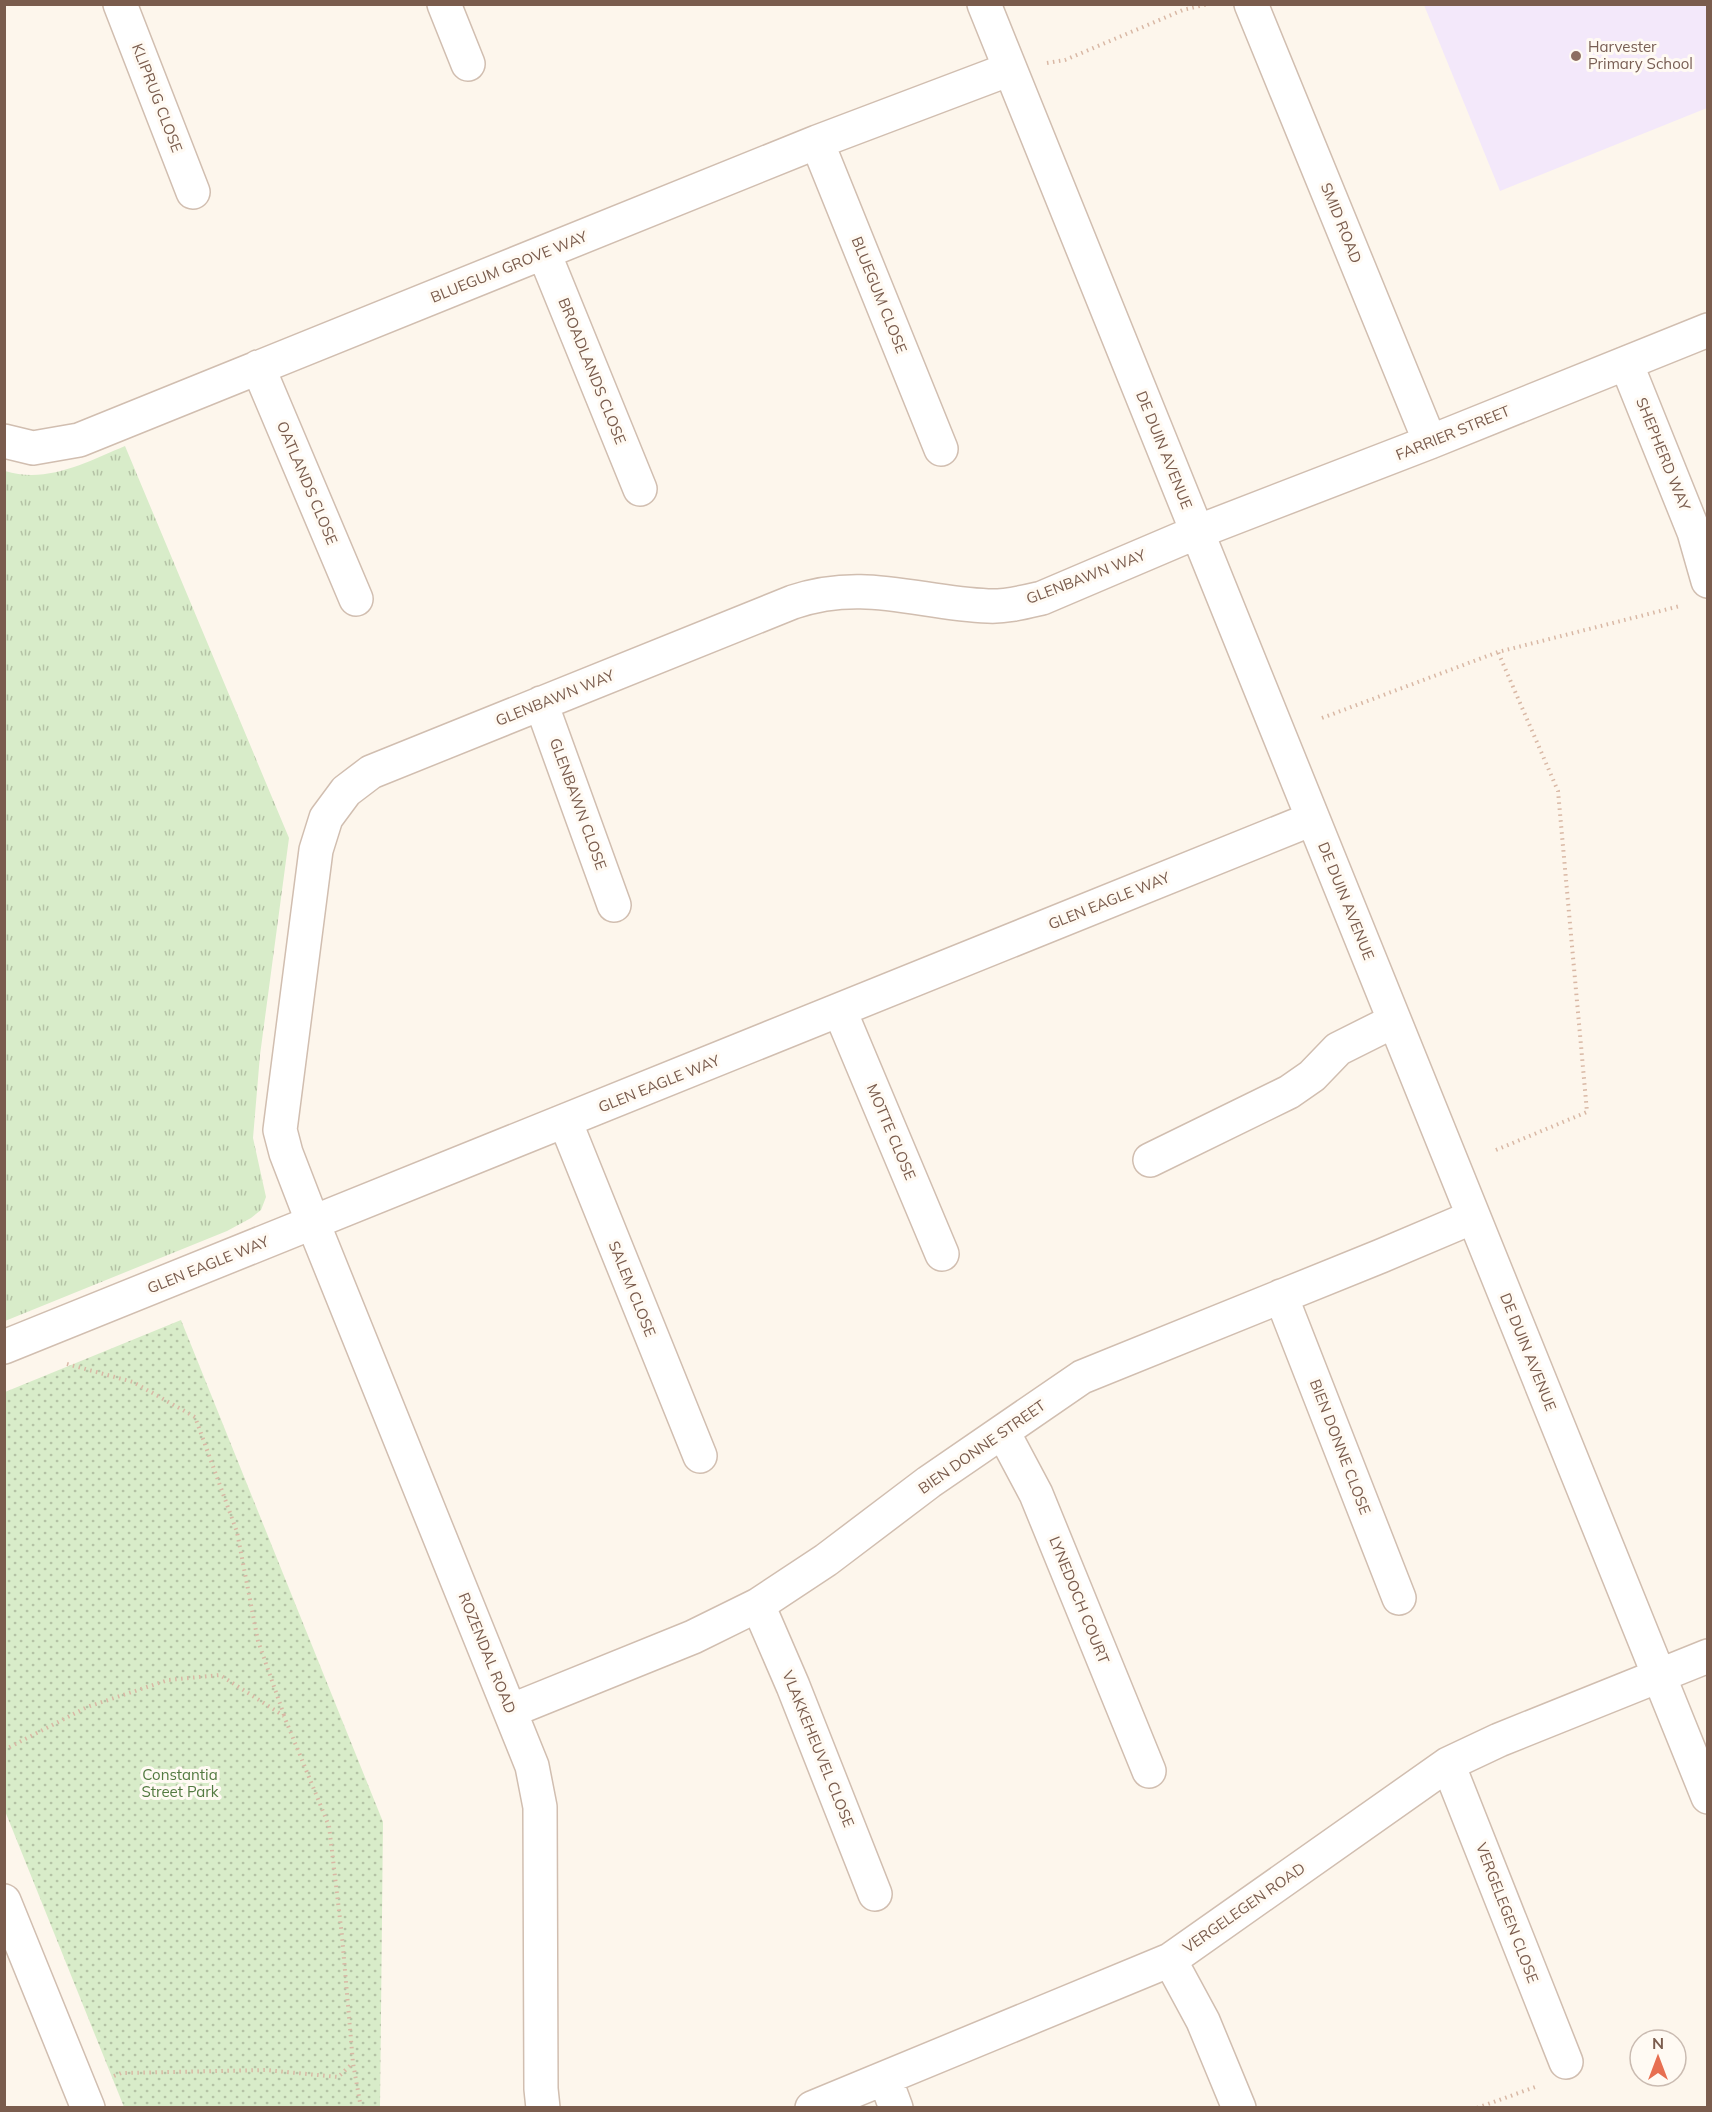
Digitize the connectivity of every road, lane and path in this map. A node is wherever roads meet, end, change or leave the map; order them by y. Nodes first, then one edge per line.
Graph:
1 (120, 4) edge
2 (444, 4) edge
3 (984, 4) edge
4 (1208, 4) edge
5 (1251, 4) edge
6 (468, 64) dead end
7 (1024, 67) junction
8 (817, 142) junction
9 (193, 192) dead end
10 (544, 253) junction
11 (1707, 330) edge
12 (1626, 363) junction
13 (258, 367) junction
14 (4, 441) edge
15 (1430, 442) junction
16 (941, 449) dead end
17 (640, 489) dead end
18 (1197, 532) junction
19 (1707, 581) edge
20 (356, 599) dead end
21 (1684, 605) dead end
22 (1498, 652) junction
23 (542, 703) junction
24 (1322, 718) dead end
25 (1312, 819) junction
26 (614, 905) dead end
27 (840, 1011) junction
28 (1394, 1021) junction
29 (565, 1121) junction
30 (1496, 1150) dead end
31 (1150, 1160) dead end
32 (1473, 1217) junction
33 (313, 1223) junction
34 (942, 1254) dead end
35 (1281, 1296) junction
36 (4, 1347) edge
37 (60, 1362) dead end
38 (1004, 1432) junction
39 (700, 1456) dead end
40 (1399, 1598) dead end
41 (758, 1605) junction
42 (1707, 1656) edge
43 (1658, 1676) junction
44 (510, 1711) junction
45 (284, 1716) junction
46 (4, 1750) edge
47 (1448, 1764) junction
48 (1149, 1771) dead end
49 (1707, 1797) edge
50 (875, 1894) dead end
51 (7, 1914) edge
52 (1170, 1960) junction
53 (1566, 2062) joint
54 (353, 2063) junction
55 (890, 2093) edge
56 (84, 2098) edge
57 (361, 2108) edge
58 (543, 2108) edge
59 (812, 2108) edge
60 (1239, 2108) edge
61 (1477, 2108) edge

1 - 9 street, KLIPRUG CLOSE
2 - 6 street
3 - 7 street, DE DUIN AVENUE
4 - 7 path
5 - 15 street, SMID ROAD
7 - 8 street, BLUEGUM GROVE WAY
7 - 18 street, DE DUIN AVENUE
8 - 10 street, BLUEGUM GROVE WAY
8 - 16 street, BLUEGUM CLOSE
10 - 13 street, BLUEGUM GROVE WAY
10 - 17 street, BROADLANDS CLOSE
11 - 12 street, FARRIER STREET
12 - 15 street, FARRIER STREET
12 - 19 street, SHEPHERD WAY
13 - 14 street, BLUEGUM GROVE WAY
13 - 20 street, OATLANDS CLOSE
15 - 18 street, FARRIER STREET
18 - 23 street, GLENBAWN WAY
18 - 25 street, DE DUIN AVENUE
21 - 22 path
22 - 24 path
22 - 30 path
23 - 26 street, GLENBAWN CLOSE
23 - 33 street, GLENBAWN WAY
25 - 27 street, GLEN EAGLE WAY
25 - 28 street, DE DUIN AVENUE
27 - 29 street, GLEN EAGLE WAY
27 - 34 street, MOTTE CLOSE
28 - 31 street
28 - 32 street, DE DUIN AVENUE
29 - 33 street, GLEN EAGLE WAY
29 - 39 street, SALEM CLOSE
32 - 35 street, BIEN DONNE STREET
32 - 43 street, DE DUIN AVENUE
33 - 36 street, GLEN EAGLE WAY
33 - 44 street, ROZENDAL ROAD
35 - 38 street, BIEN DONNE STREET
35 - 40 street, BIEN DONNE CLOSE
37 - 45 path
38 - 41 street, BIEN DONNE STREET
38 - 48 street, LYNEDOCH COURT
41 - 44 street, BIEN DONNE STREET
41 - 50 street, VLAKKEHEUVEL CLOSE
42 - 43 street, VERGELEGEN ROAD
43 - 47 street, VERGELEGEN ROAD
43 - 49 street, DE DUIN AVENUE
44 - 58 street, ROZENDAL ROAD
45 - 46 path
45 - 54 path
47 - 52 street, VERGELEGEN ROAD
47 - 53 street, VERGELEGEN CLOSE
51 - 56 street
52 - 55 street, VERGELEGEN ROAD
52 - 60 street
53 - 61 path
54 - 56 path
54 - 57 path
55 - 59 street, VERGELEGEN ROAD

